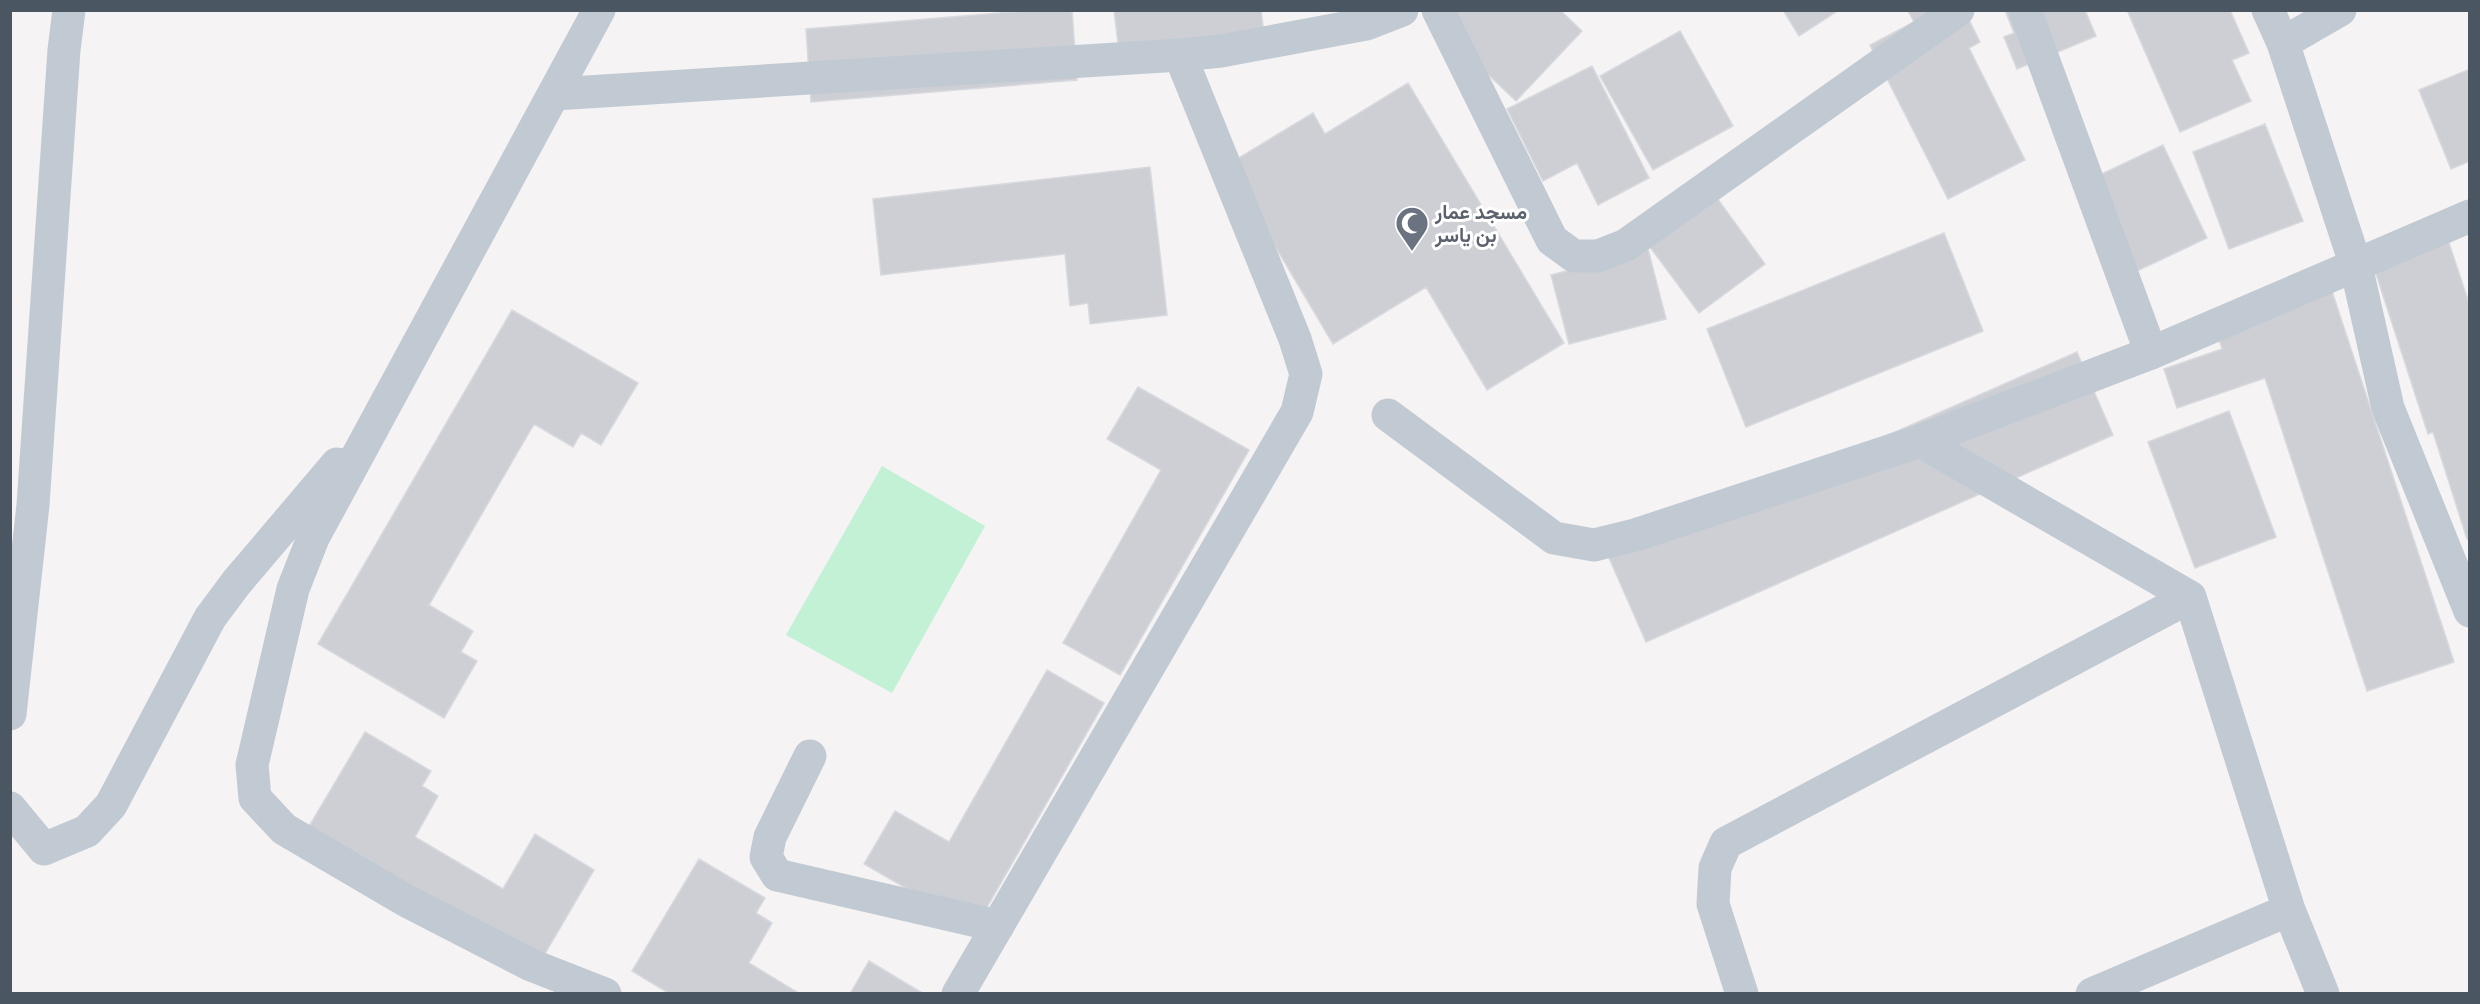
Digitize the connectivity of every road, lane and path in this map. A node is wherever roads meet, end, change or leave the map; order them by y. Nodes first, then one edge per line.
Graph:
1 (69, 10) edge
2 (599, 10) edge
3 (1402, 10) edge
4 (1438, 10) edge
5 (1958, 10) edge
6 (2025, 10) edge
7 (2268, 10) edge
8 (2340, 10) edge
9 (1363, 17) edge
10 (2283, 43) junction
11 (1180, 55) junction
12 (554, 94) junction
13 (2469, 216) edge
14 (2356, 266) junction
15 (2151, 353) junction
16 (379, 415) junction
17 (1388, 415) dead end
18 (1920, 441) junction
19 (2190, 597) junction
20 (2469, 611) edge
21 (10, 714) edge
22 (810, 756) dead end
23 (10, 808) edge
24 (2289, 910) junction
25 (998, 926) junction
26 (605, 993) edge
27 (958, 993) edge
28 (1742, 993) edge
29 (2092, 993) edge
30 (2323, 993) edge

1 - 21 street
2 - 12 street
3 - 9 street
4 - 5 street
6 - 15 street
7 - 10 street
8 - 10 street
9 - 11 street
10 - 14 street
11 - 12 street
11 - 25 street
12 - 16 street
13 - 14 street
14 - 15 street
14 - 20 street
15 - 18 street
16 - 23 street
16 - 26 street
17 - 18 street
18 - 19 street
19 - 24 street
19 - 28 street
22 - 25 street
24 - 29 street
24 - 30 street
25 - 27 street

